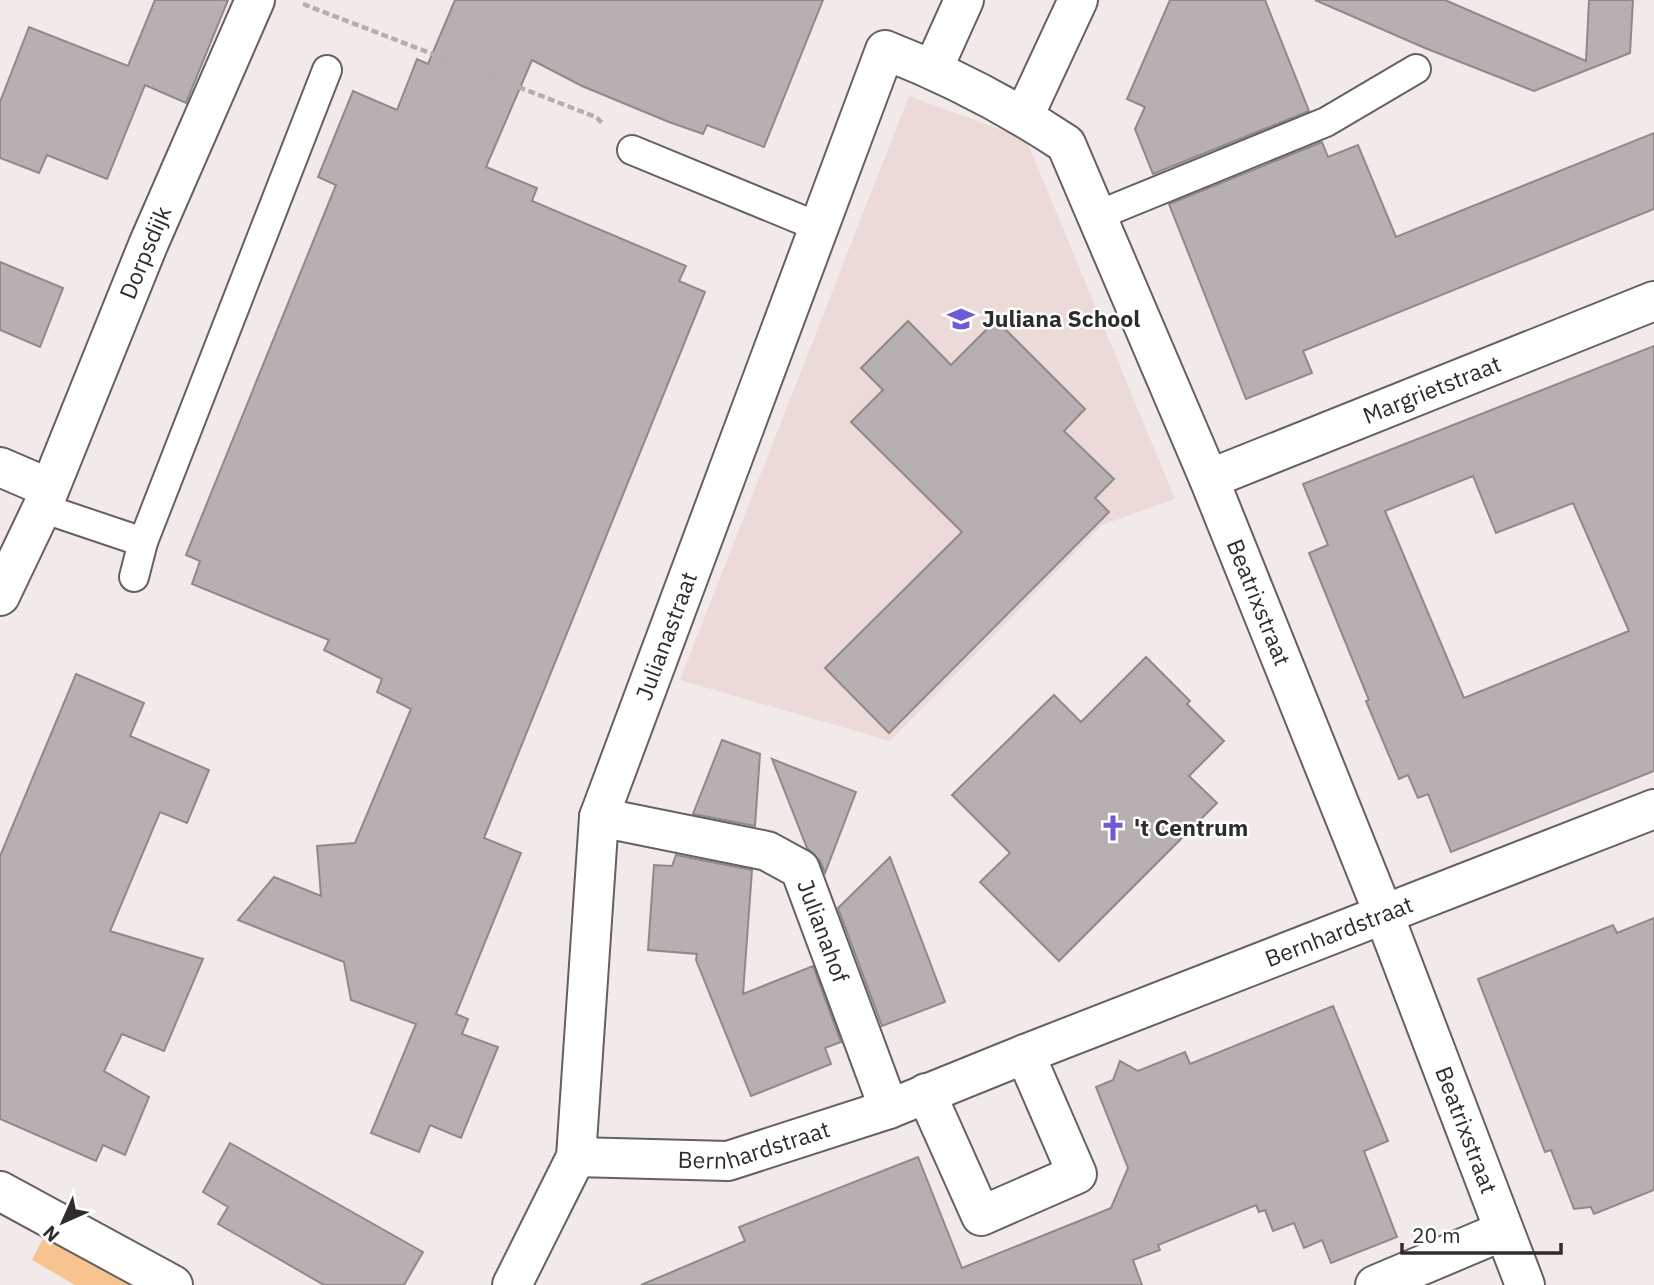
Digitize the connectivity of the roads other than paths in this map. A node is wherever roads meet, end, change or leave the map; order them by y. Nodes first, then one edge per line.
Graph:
1 (256, 0) edge
2 (964, 0) edge
3 (1078, 0) edge
4 (933, 69) junction
5 (1416, 69) dead end
6 (327, 70) dead end
7 (1024, 116) junction
8 (632, 150) road end
9 (1096, 216) junction
10 (819, 227) junction
11 (1654, 301) edge
12 (0, 467) edge
13 (1209, 480) junction
14 (46, 498) junction
15 (143, 542) junction
16 (134, 577) dead end
17 (0, 596) edge
18 (1654, 809) edge
19 (598, 817) junction
20 (1384, 915) junction
21 (1025, 1054) junction
22 (926, 1093) junction
23 (889, 1109) junction
24 (576, 1157) junction
25 (0, 1191) edge
26 (1503, 1231) junction
27 (173, 1285) edge
28 (512, 1285) edge
29 (1375, 1285) edge
30 (1525, 1285) edge

1 - 14 street, Dorpsdijk
2 - 4 street
3 - 7 street
4 - 7 street, Julianastraat
4 - 10 street, Julianastraat
5 - 9 lane
6 - 15 lane
7 - 9 street, Beatrixstraat
8 - 10 lane
9 - 13 street, Beatrixstraat
10 - 19 street, Julianastraat
11 - 13 street, Margrietstraat
12 - 14 street
13 - 20 street, Beatrixstraat
14 - 15 lane
14 - 17 street, Dorpsdijk
15 - 16 lane
18 - 20 street, Bernhardstraat
19 - 23 street, Julianahof
19 - 24 street, Julianastraat
20 - 21 street, Bernhardstraat
20 - 26 street, Beatrixstraat
21 - 22 street, Bernhardstraat
21 - 22 street
22 - 23 street, Bernhardstraat
23 - 24 street, Bernhardstraat
24 - 28 street, Julianastraat
25 - 27 street
26 - 29 street
26 - 30 street, Beatrixstraat

